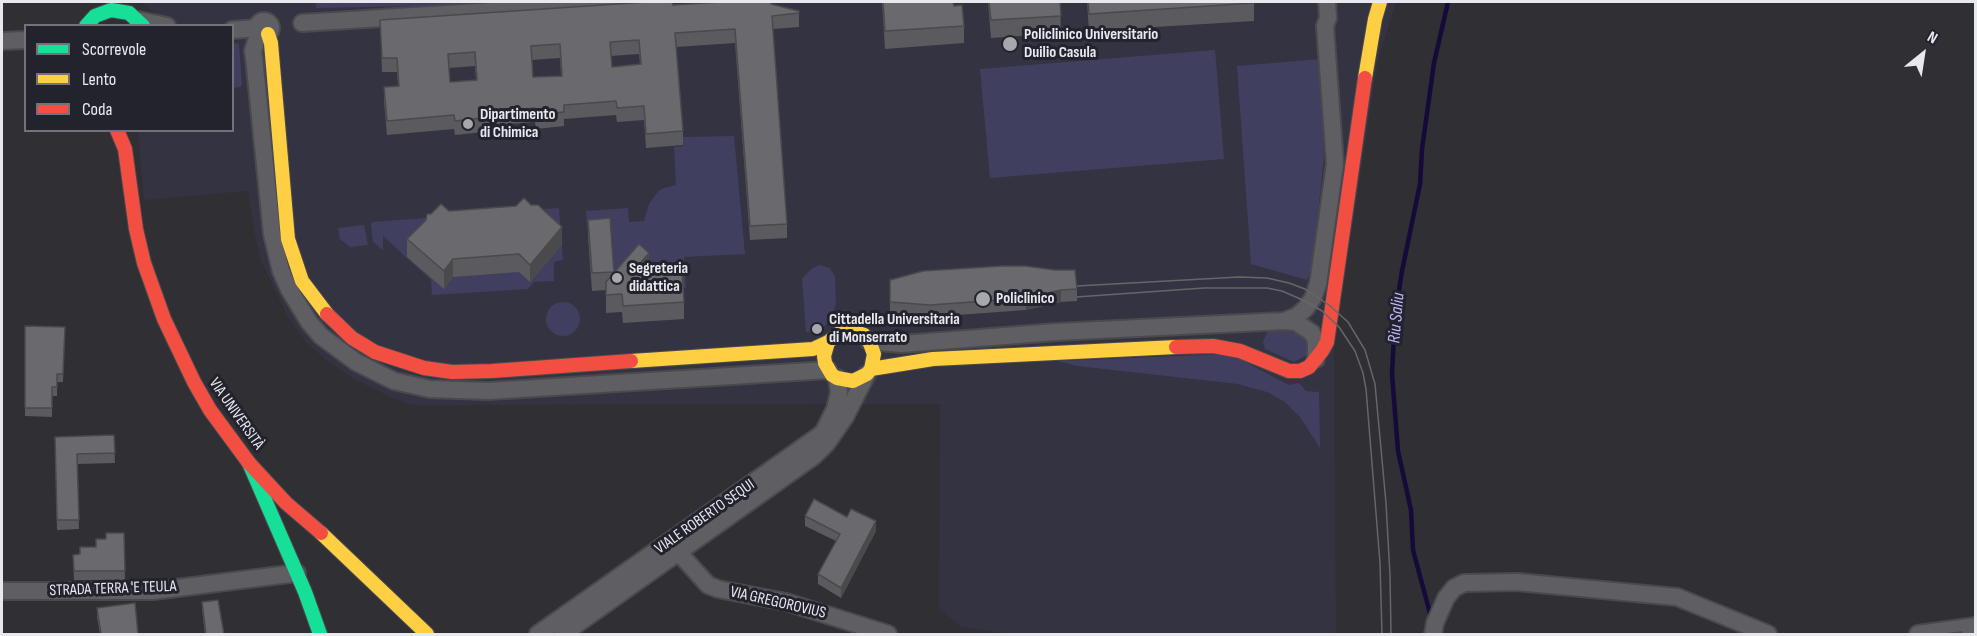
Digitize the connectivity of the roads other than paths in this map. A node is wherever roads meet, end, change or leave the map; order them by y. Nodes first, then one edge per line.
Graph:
1 (100, 2) edge
2 (132, 2) edge
3 (620, 2) edge
4 (1327, 2) edge
5 (1380, 2) edge
6 (90, 20) edge
7 (138, 20) edge
8 (302, 23) dead end
9 (157, 24) edge
10 (234, 30) edge
11 (262, 32) junction
12 (24, 40) edge
13 (2, 41) edge
14 (118, 132) edge
15 (129, 132) edge
16 (125, 149) junction
17 (1284, 321) junction
18 (869, 340) junction
19 (828, 342) junction
20 (1316, 360) junction
21 (869, 371) junction
22 (832, 374) junction
23 (249, 463) junction
24 (679, 553) junction
25 (297, 573) junction
26 (2, 591) edge
27 (1976, 626) edge
28 (320, 634) edge
29 (427, 634) edge
30 (538, 634) edge
31 (563, 634) edge
32 (888, 634) edge
33 (1433, 634) edge
34 (1768, 634) edge
35 (1918, 634) edge

1 - 6 main road
2 - 7 main road
3 - 8 street
4 - 17 street
5 - 20 main road
6 - 7 main road
7 - 9 street
10 - 11 street
11 - 19 main road
11 - 22 street
12 - 13 street
14 - 16 main road, VIA UNIVERSITÀ
15 - 16 main road, VIA UNIVERSITÀ
16 - 23 main road, VIA UNIVERSITÀ
17 - 18 street
17 - 20 street
18 - 19 main road
18 - 21 main road
19 - 22 main road
20 - 21 main road
21 - 22 main road
21 - 24 street, VIALE ROBERTO SEQUI
22 - 30 street, VIALE ROBERTO SEQUI
23 - 25 main road
23 - 29 main road, VIA UNIVERSITÀ
24 - 31 street, VIALE ROBERTO SEQUI
24 - 32 street, VIA GREGOROVIUS
25 - 26 street, STRADA TERRA 'E TEULA
25 - 28 main road
27 - 35 street
33 - 34 street

